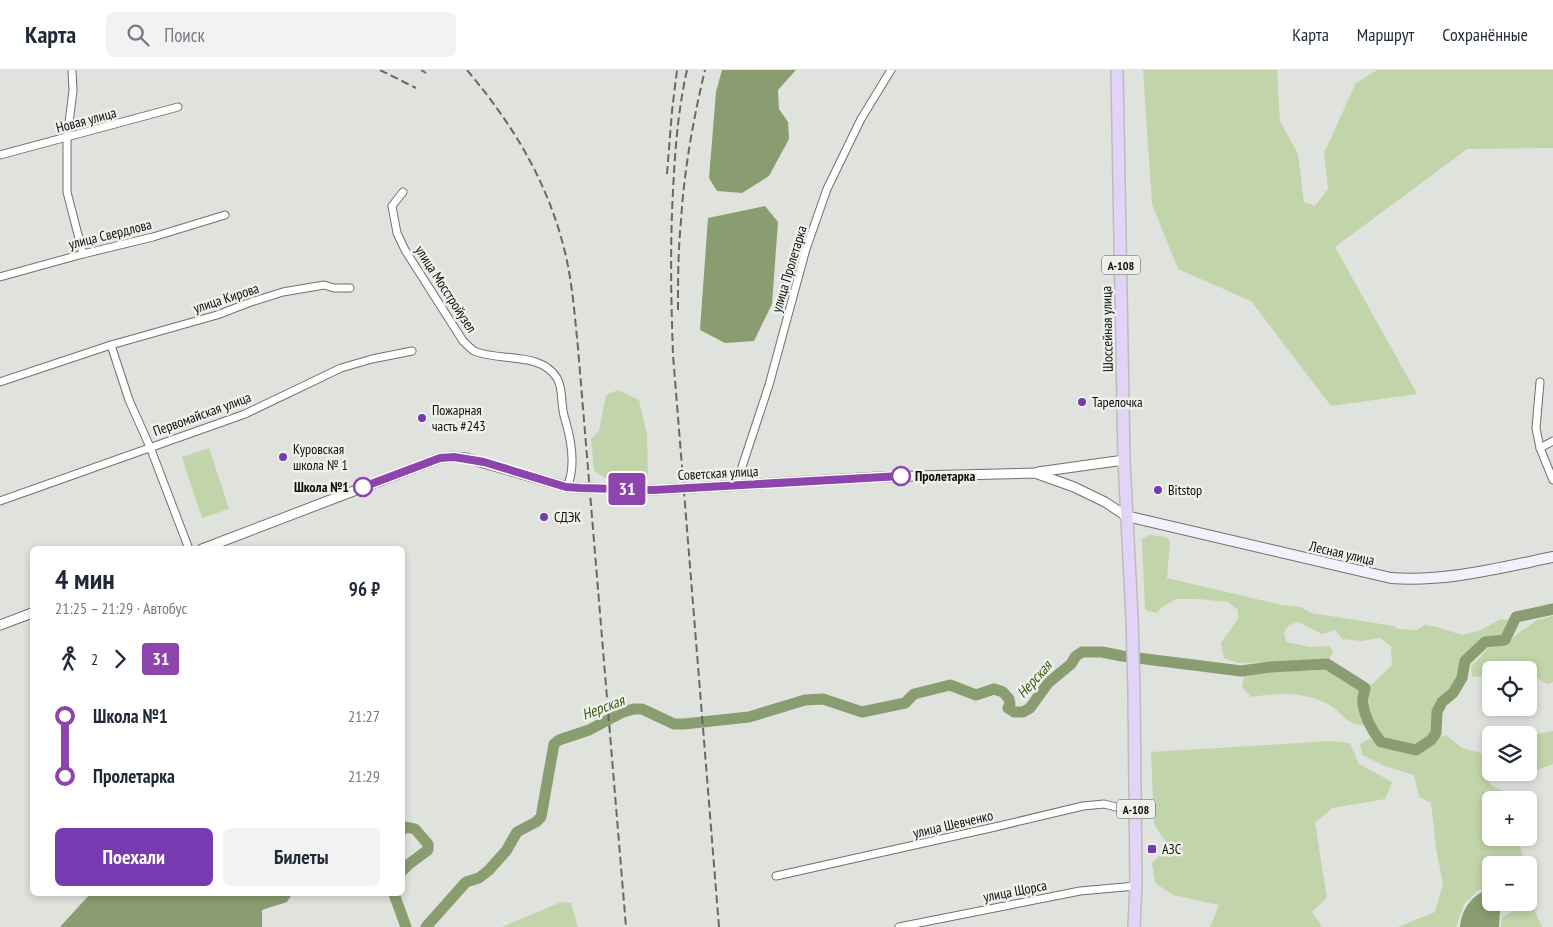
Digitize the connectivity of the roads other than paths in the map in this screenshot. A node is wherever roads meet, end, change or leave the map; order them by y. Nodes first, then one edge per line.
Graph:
1 (72, 70) edge
2 (890, 70) edge
3 (1117, 70) edge
4 (178, 107) dead end
5 (67, 138) junction
6 (0, 155) edge
7 (403, 192) dead end
8 (225, 215) dead end
9 (83, 254) junction
10 (0, 277) edge
11 (350, 288) dead end
12 (111, 345) junction
13 (412, 351) dead end
14 (0, 382) edge
15 (1540, 382) dead end
16 (1553, 441) edge
17 (150, 447) junction
18 (1540, 448) junction
19 (1124, 460) junction
20 (1036, 473) junction
21 (1553, 480) edge
22 (736, 485) junction
23 (566, 487) junction
24 (0, 502) edge
25 (1126, 516) junction
26 (188, 546) edge
27 (210, 546) edge
28 (1553, 557) edge
29 (30, 614) edge
30 (0, 625) edge
31 (1136, 812) junction
32 (776, 876) dead end
33 (1136, 886) junction
34 (899, 927) edge
35 (1134, 927) edge

1 - 5 street
2 - 22 street, улица Пролетарка
3 - 19 highway, Шоссейная улица / А-108
4 - 5 street, Новая улица
5 - 6 street, Новая улица
5 - 9 street
7 - 23 street, улица Мосстройузел
8 - 9 street, улица Свердлова
9 - 10 street, улица Свердлова
11 - 12 street, улица Кирова
12 - 14 street, улица Кирова
12 - 17 street
13 - 17 street, Первомайская улица
15 - 18 street
16 - 18 street
17 - 24 street, Первомайская улица
17 - 26 street
18 - 21 street
19 - 20 street
19 - 25 highway, Шоссейная улица / А-108
20 - 22 street, Советская улица
20 - 25 street, Советская улица
22 - 23 street, Советская улица
23 - 27 street, Советская улица
25 - 28 main road, Лесная улица
25 - 31 highway, Шоссейная улица / А-108
29 - 30 street
31 - 32 street, улица Шевченко
31 - 33 highway, А-108
33 - 34 street, улица Щорса
33 - 35 highway, А-108

